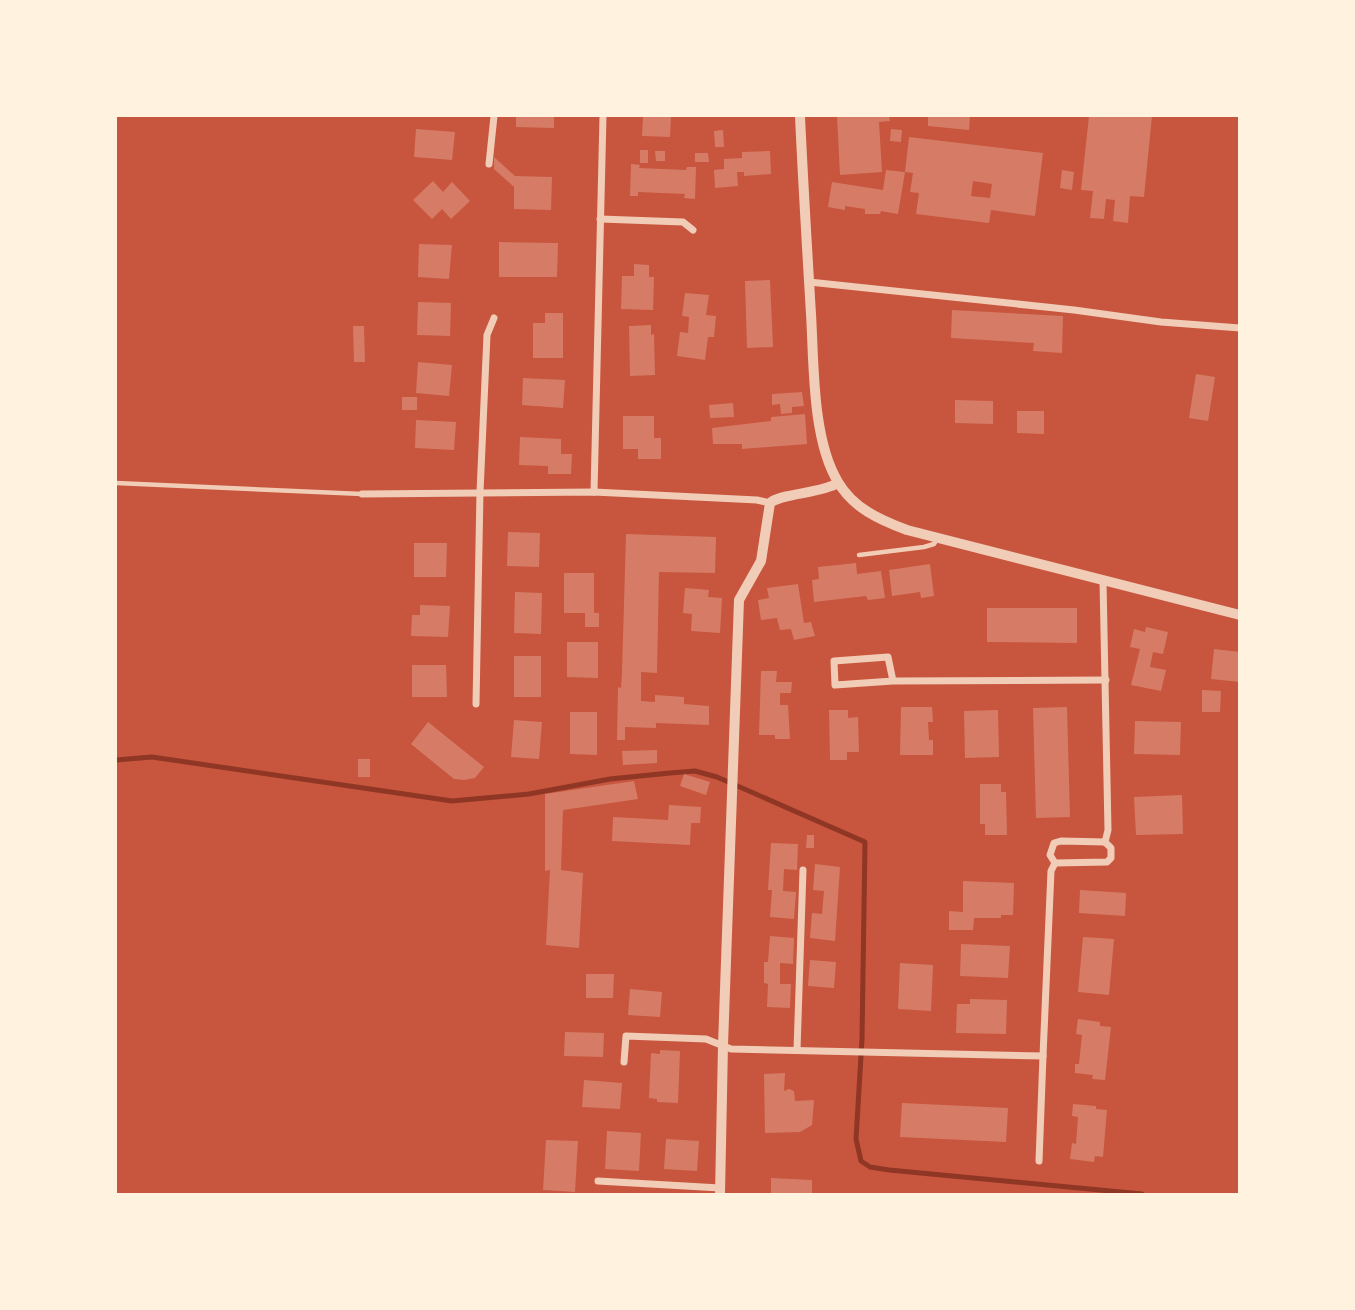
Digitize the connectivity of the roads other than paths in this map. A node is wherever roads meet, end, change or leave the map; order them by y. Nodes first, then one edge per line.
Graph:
1 (494, 116) edge
2 (603, 116) edge
3 (800, 116) edge
4 (489, 164) dead end
5 (600, 219) junction
6 (693, 230) dead end
7 (809, 282) junction
8 (494, 318) dead end
9 (1240, 328) edge
10 (116, 483) edge
11 (838, 483) junction
12 (480, 492) junction
13 (594, 492) junction
14 (362, 494) joint
15 (770, 503) junction
16 (937, 539) junction
17 (859, 555) dead end
18 (1103, 581) junction
19 (1240, 615) edge
20 (1106, 680) junction
21 (893, 681) junction
22 (476, 705) dead end
23 (1105, 842) junction
24 (1055, 863) junction
25 (803, 870) dead end
26 (723, 1045) junction
27 (797, 1051) junction
28 (1043, 1056) junction
29 (624, 1062) dead end
30 (1039, 1161) dead end
31 (598, 1181) dead end
32 (720, 1191) edge

1 - 4 street
2 - 5 street
3 - 7 street
5 - 6 street
5 - 13 street
7 - 9 street
7 - 11 street
8 - 12 street
10 - 14 lane
11 - 15 street
11 - 16 street
12 - 13 street
12 - 14 street
12 - 22 street
13 - 15 street
15 - 26 street
16 - 17 lane
16 - 18 street
18 - 19 street
18 - 20 street
20 - 21 street
20 - 23 street
21 - 21 street
23 - 24 street
23 - 24 street
24 - 28 street
25 - 27 street
26 - 27 street
26 - 29 street
26 - 32 street
27 - 28 street
28 - 30 street
31 - 32 street

